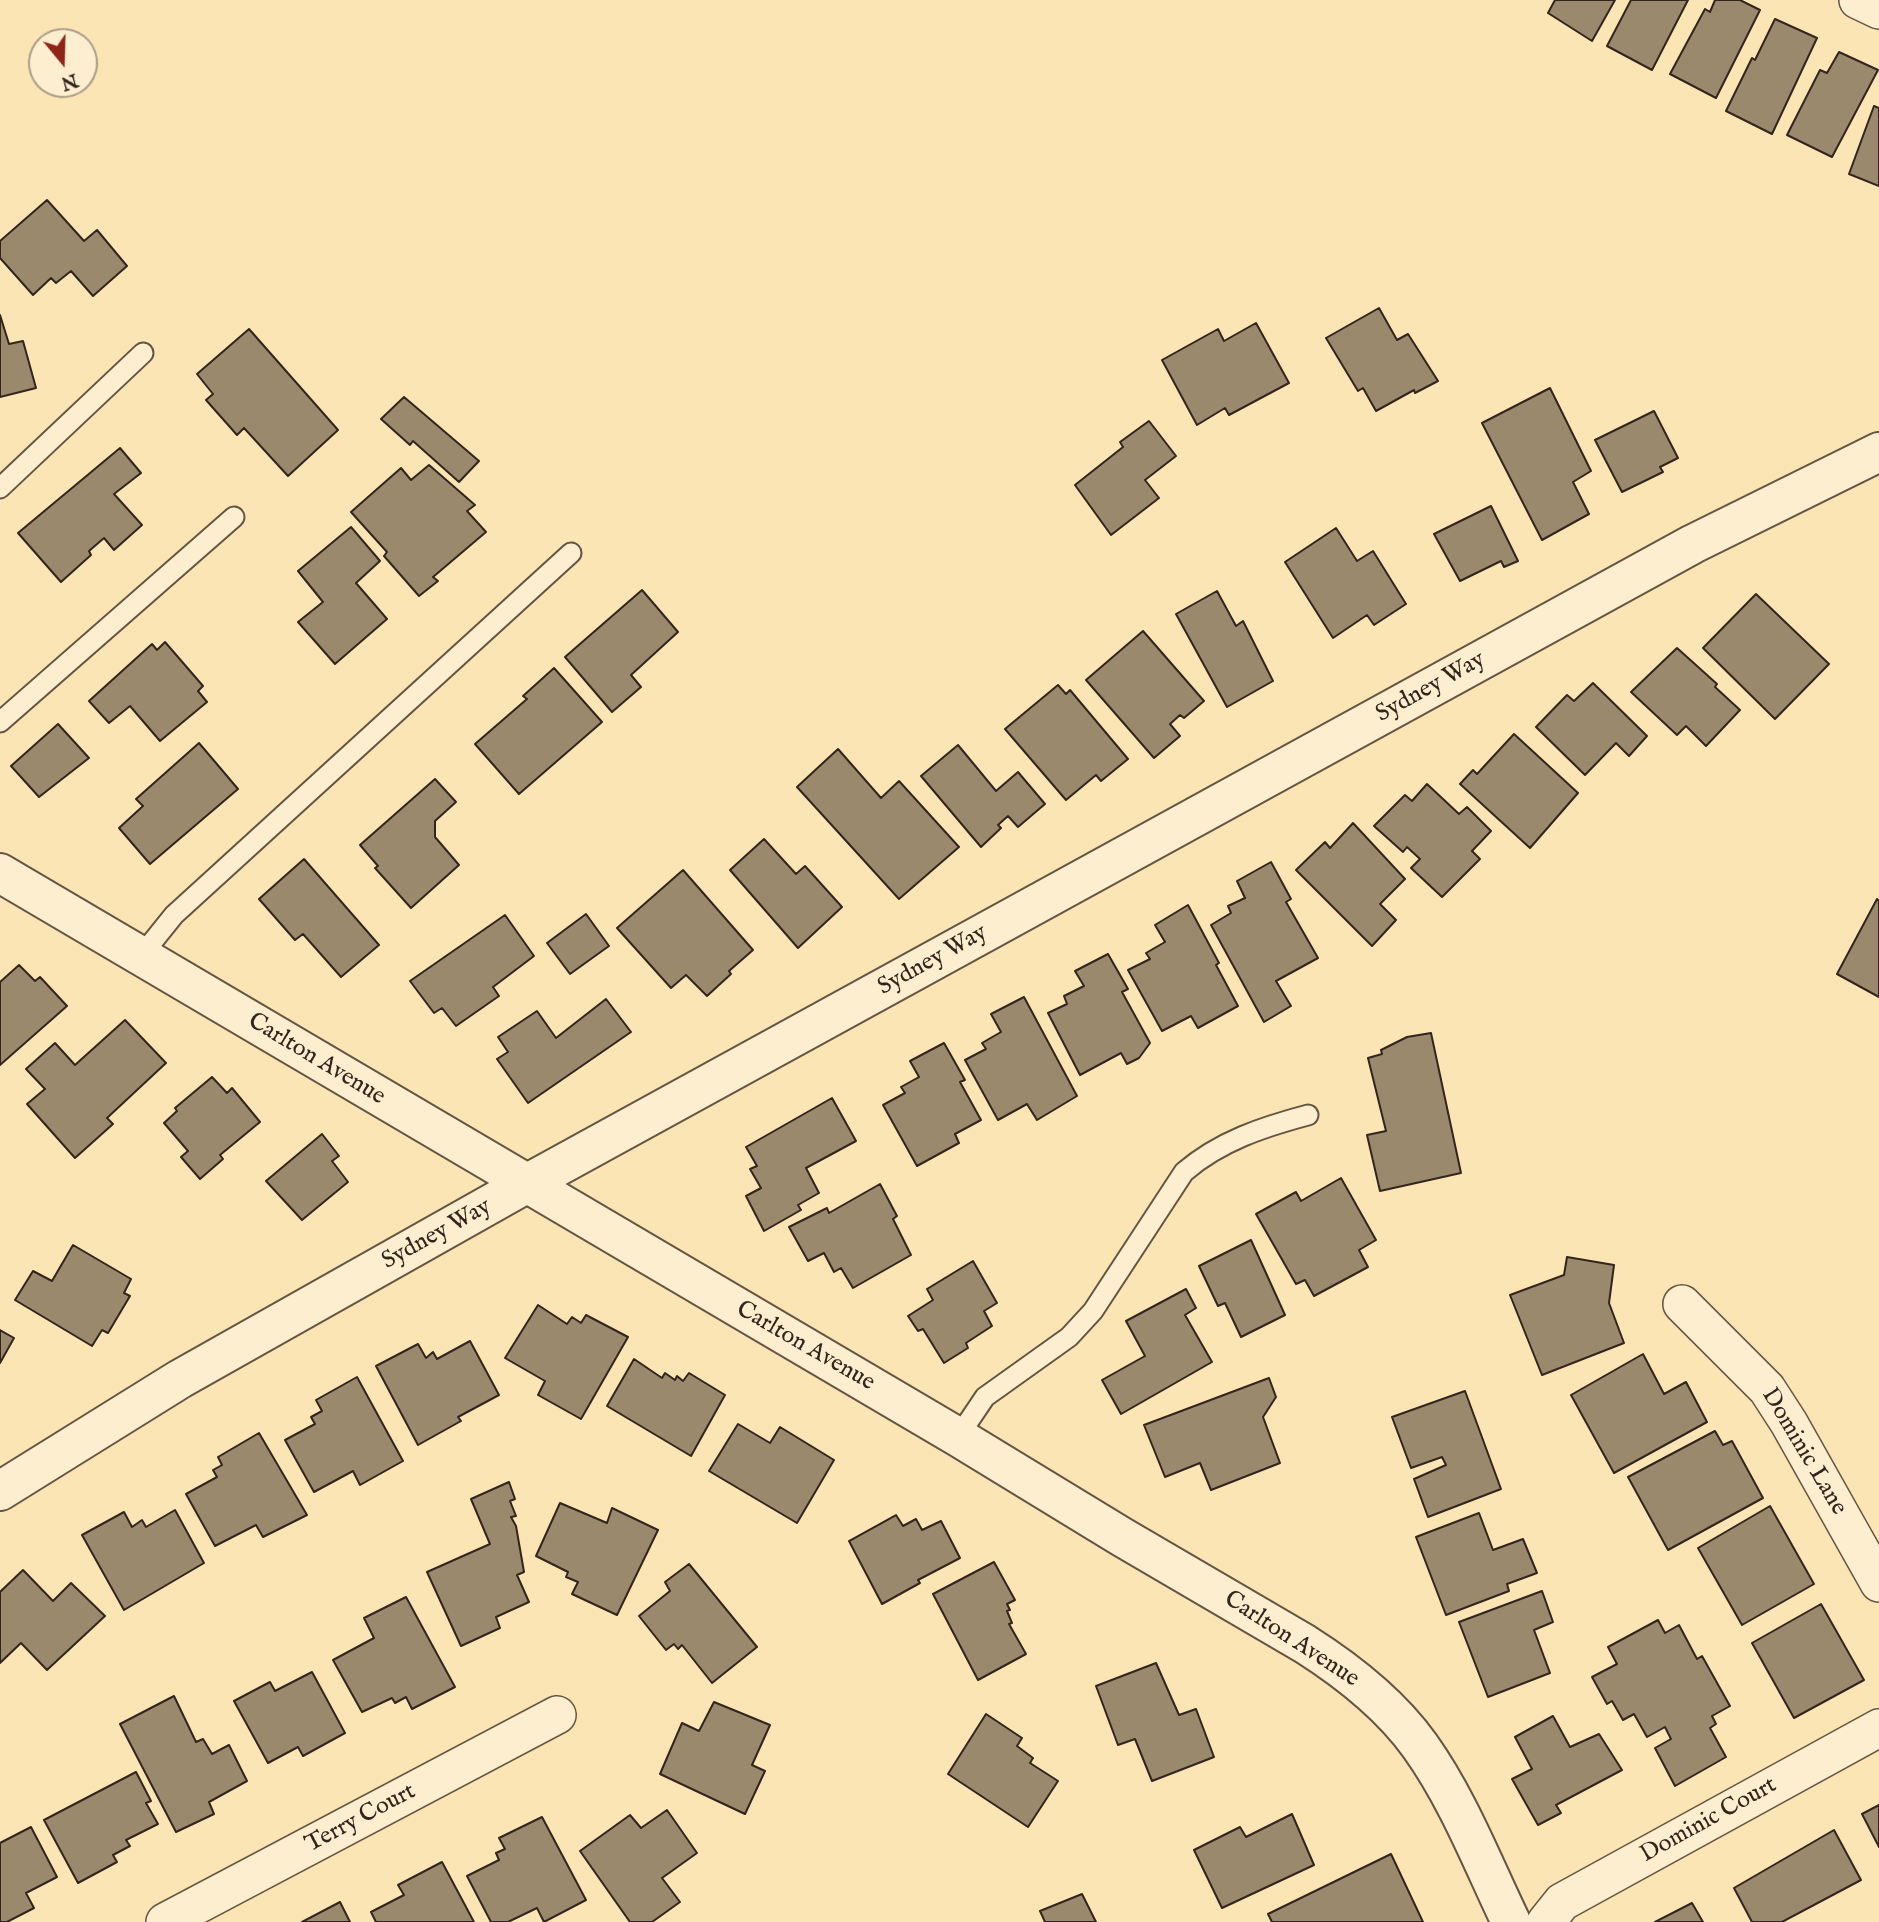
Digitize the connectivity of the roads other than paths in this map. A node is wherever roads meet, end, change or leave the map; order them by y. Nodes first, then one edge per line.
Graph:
1 (1858, 0) edge
2 (1879, 10) edge
3 (143, 353) dead end
4 (1879, 452) edge
5 (0, 488) edge
6 (234, 517) dead end
7 (571, 553) dead end
8 (0, 722) edge
9 (0, 873) edge
10 (141, 956) junction
11 (1308, 1115) dead end
12 (527, 1184) junction
13 (1682, 1304) dead end
14 (958, 1437) junction
15 (0, 1491) edge
16 (1879, 1583) edge
17 (557, 1716) dead end
18 (1879, 1728) edge
19 (165, 1922) edge
20 (1511, 1922) edge
21 (1546, 1922) edge

1 - 2 street
3 - 5 lane
4 - 12 street, Sydney Way
6 - 8 lane
7 - 10 lane
9 - 10 street, Carlton Avenue
10 - 12 street, Carlton Avenue
11 - 14 lane
12 - 14 street, Carlton Avenue
12 - 15 street, Sydney Way
13 - 16 street, Dominic Lane
14 - 20 street, Carlton Avenue
17 - 19 street, Terry Court
18 - 21 street, Dominic Court

